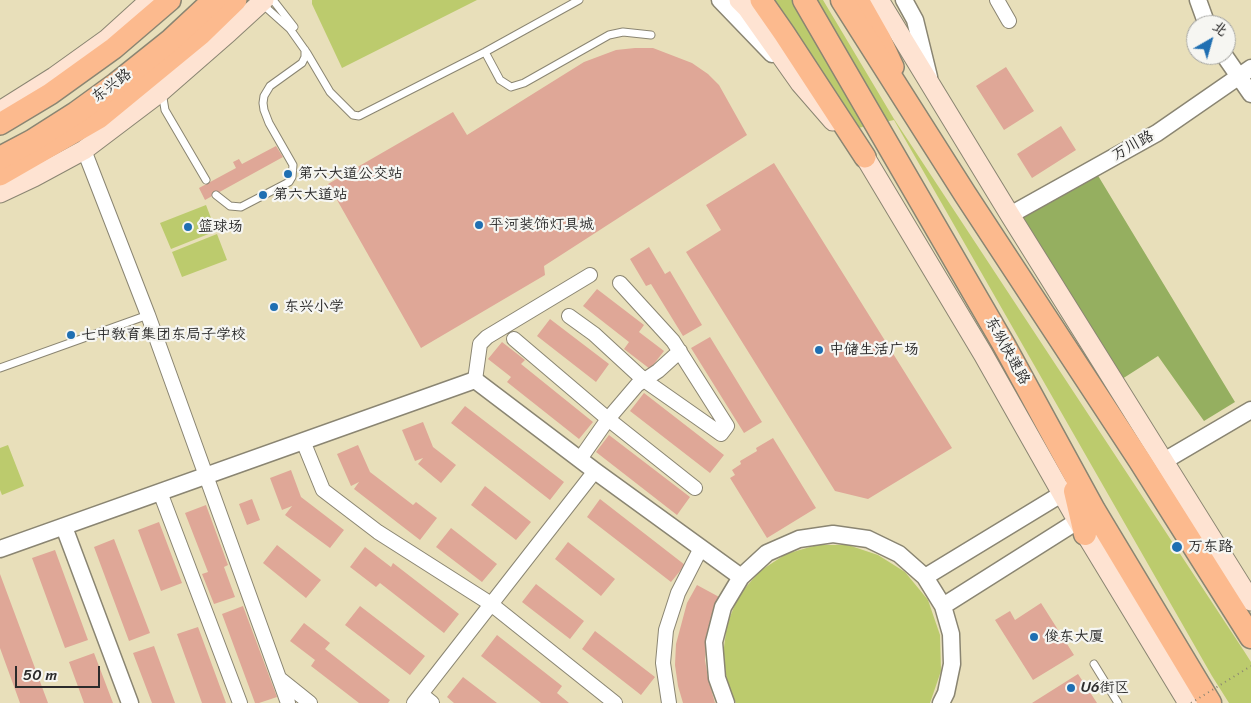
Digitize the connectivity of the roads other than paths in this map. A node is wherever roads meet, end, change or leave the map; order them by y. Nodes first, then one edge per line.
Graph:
1 (150, 0) edge
2 (170, 0) edge
3 (192, 0) edge
4 (214, 0) edge
5 (236, 0) edge
6 (263, 0) edge
7 (579, 0) edge
8 (720, 0) edge
9 (739, 0) edge
10 (761, 0) edge
11 (804, 0) edge
12 (842, 0) edge
13 (858, 0) edge
14 (879, 0) edge
15 (904, 0) edge
16 (997, 0) edge
17 (1198, 0) edge
18 (1203, 15) edge
19 (1009, 21) dead end
20 (651, 35) dead end
21 (305, 50) junction
22 (485, 52) junction
23 (1245, 72) edge
24 (179, 76) junction
25 (800, 83) junction
26 (932, 86) junction
27 (1251, 94) edge
28 (335, 95) junction
29 (911, 109) junction
30 (0, 111) edge
31 (0, 124) edge
32 (0, 142) edge
33 (84, 150) junction
34 (865, 157) junction
35 (0, 158) edge
36 (0, 175) edge
37 (206, 180) dead end
38 (0, 193) edge
39 (216, 195) dead end
40 (1010, 215) junction
41 (947, 245) junction
42 (590, 275) dead end
43 (620, 283) dead end
44 (148, 315) junction
45 (569, 316) dead end
46 (514, 339) dead end
47 (680, 351) junction
48 (0, 368) edge
49 (475, 380) junction
50 (644, 380) junction
51 (1251, 410) edge
52 (608, 419) junction
53 (302, 441) junction
54 (580, 459) junction
55 (1164, 461) junction
56 (595, 472) junction
57 (207, 476) junction
58 (1071, 482) junction
59 (695, 488) dead end
60 (160, 492) junction
61 (1084, 520) junction
62 (64, 526) junction
63 (701, 548) junction
64 (0, 549) edge
65 (741, 577) junction
66 (925, 577) junction
67 (1251, 601) edge
68 (491, 604) junction
69 (943, 606) junction
70 (1251, 638) edge
71 (1094, 664) dead end
72 (280, 679) junction
73 (417, 698) edge
74 (607, 700) edge
75 (130, 703) edge
76 (240, 703) edge
77 (288, 703) edge
78 (310, 703) edge
79 (432, 703) edge
80 (669, 703) edge
81 (726, 703) edge
82 (941, 703) edge
83 (1118, 703) edge
84 (1189, 703) edge
85 (1210, 703) edge

1 - 30 main road
2 - 31 main road
3 - 32 highway, 东兴路
4 - 35 highway, 东兴路
5 - 36 main road
6 - 21 lane
6 - 24 main road
6 - 28 lane
7 - 22 lane
8 - 25 street
9 - 25 main road
10 - 34 main road
11 - 41 highway, 东纵快速路
12 - 29 highway
13 - 29 main road
14 - 26 main road
15 - 26 street
16 - 19 street
17 - 18 street
20 - 22 lane
21 - 28 lane
21 - 39 lane
22 - 28 lane
23 - 27 street
23 - 40 street, 万川路
24 - 33 main road
24 - 37 lane
25 - 34 main road
26 - 40 main road
29 - 70 highway
33 - 38 main road
33 - 44 street
34 - 41 main road
34 - 58 main road
40 - 55 main road
41 - 58 highway, 东纵快速路
42 - 49 street
43 - 47 street
44 - 48 lane
44 - 57 street
45 - 50 street
46 - 52 street
47 - 50 street
47 - 50 street
49 - 53 street
49 - 54 street
50 - 52 street
51 - 55 street
52 - 54 street
52 - 59 street
53 - 57 street
53 - 68 street
54 - 56 street
55 - 67 main road
56 - 63 street
56 - 68 street
57 - 60 street
57 - 72 street
58 - 61 highway, 东纵快速路
58 - 66 street
60 - 62 street
60 - 76 street
61 - 69 street
61 - 84 main road
61 - 85 highway
62 - 64 street
62 - 75 street
63 - 65 street
63 - 80 street
65 - 66 street
65 - 81 street
66 - 69 street
68 - 73 street
68 - 74 street
69 - 82 street
71 - 83 lane
72 - 77 street
72 - 78 street
73 - 79 street

